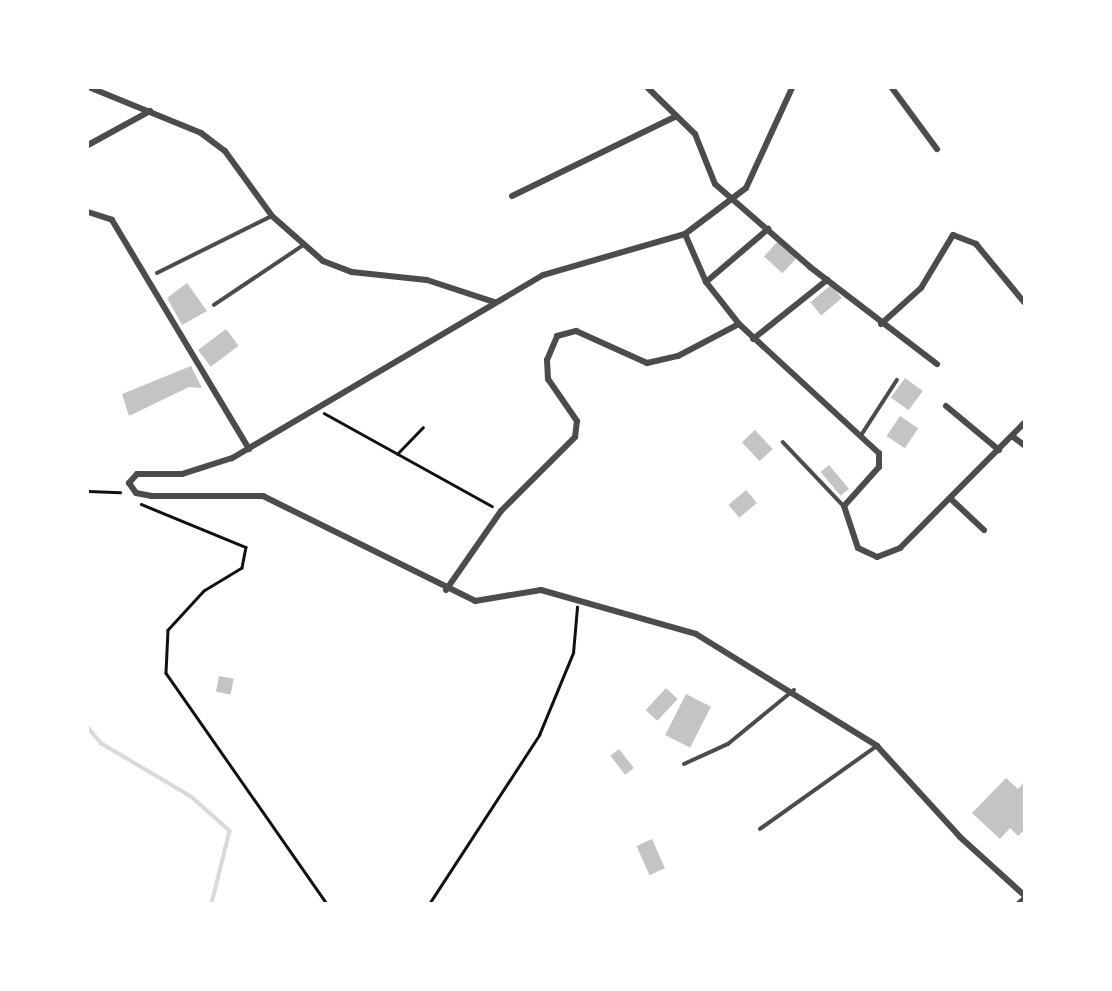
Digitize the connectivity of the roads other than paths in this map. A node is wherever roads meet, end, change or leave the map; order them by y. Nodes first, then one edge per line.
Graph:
1 (91, 88) edge
2 (648, 88) edge
3 (792, 88) edge
4 (892, 88) edge
5 (150, 111) junction
6 (677, 116) junction
7 (88, 145) edge
8 (937, 149) dead end
9 (512, 196) dead end
10 (732, 198) junction
11 (88, 212) edge
12 (272, 216) junction
13 (768, 229) junction
14 (685, 234) junction
15 (302, 246) junction
16 (157, 273) dead end
17 (827, 279) junction
18 (706, 282) junction
19 (494, 302) junction
20 (1024, 302) edge
21 (215, 305) dead end
22 (739, 324) junction
23 (881, 324) junction
24 (753, 339) junction
25 (937, 364) dead end
26 (897, 380) dead end
27 (946, 406) dead end
28 (1024, 423) edge
29 (862, 434) junction
30 (1012, 436) junction
31 (783, 442) dead end
32 (1024, 445) edge
33 (249, 449) junction
34 (999, 450) junction
35 (952, 500) junction
36 (844, 506) junction
37 (984, 530) dead end
38 (446, 590) junction
39 (794, 690) junction
40 (877, 746) junction
41 (684, 764) dead end
42 (760, 829) dead end
43 (1024, 897) edge
44 (1017, 904) edge

1 - 5 street
2 - 6 street
3 - 10 street
4 - 8 street
5 - 7 street
5 - 12 street
6 - 9 street
6 - 10 street
10 - 13 street
10 - 14 street
11 - 33 street
12 - 15 street
12 - 16 lane
13 - 17 street
13 - 18 street
14 - 18 street
14 - 19 street
15 - 19 street
15 - 21 lane
17 - 23 street
17 - 24 street
18 - 22 street
19 - 33 street
20 - 23 street
22 - 24 street
22 - 38 street
23 - 25 street
24 - 29 street
26 - 29 lane
27 - 34 street
28 - 30 street
29 - 36 street
30 - 32 street
30 - 34 street
31 - 36 lane
33 - 38 street
34 - 35 street
35 - 36 street
35 - 37 street
38 - 39 street
39 - 40 street
39 - 41 lane
40 - 42 lane
40 - 43 street
43 - 44 lane

